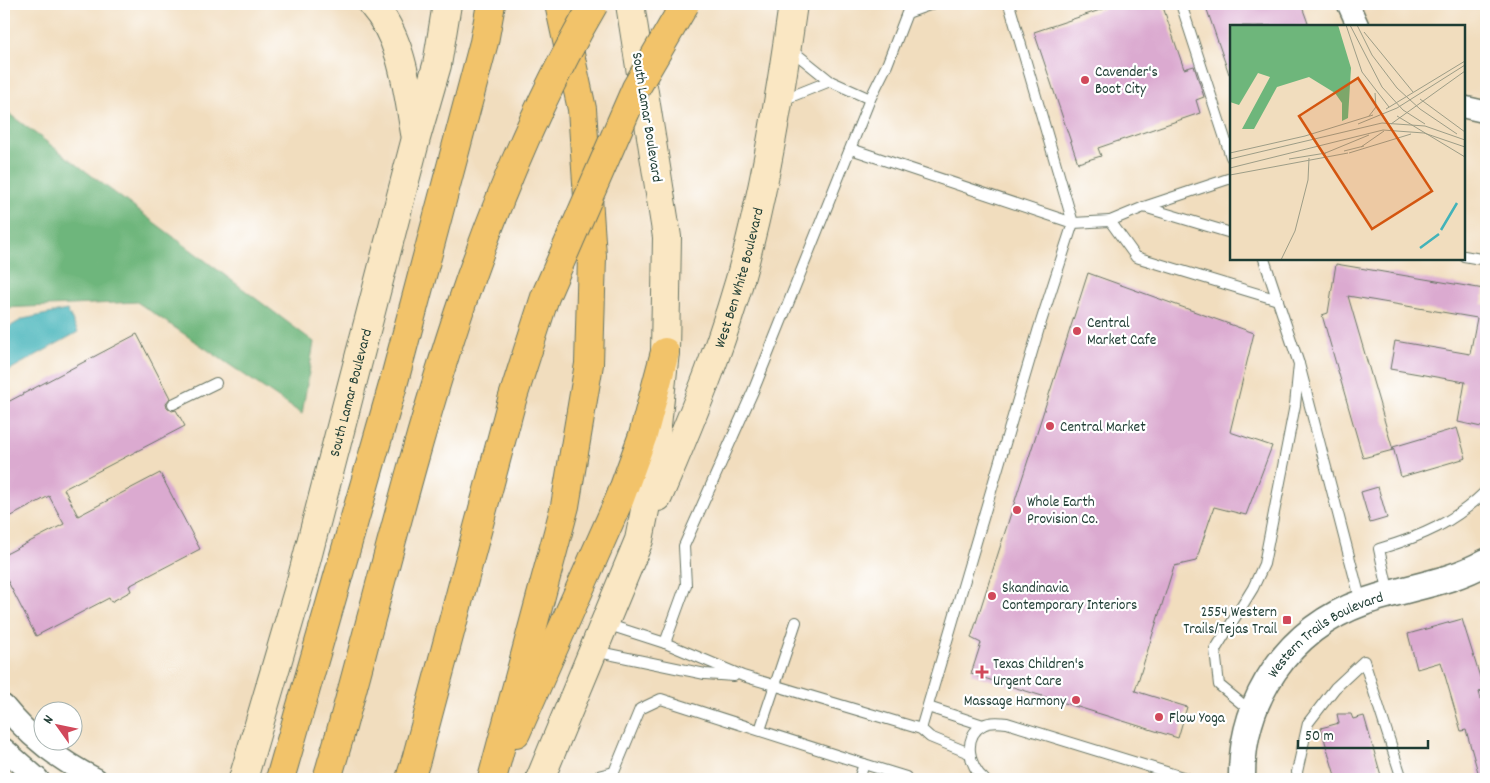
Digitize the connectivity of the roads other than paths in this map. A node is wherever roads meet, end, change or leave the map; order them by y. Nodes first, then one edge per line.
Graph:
1 (372, 4) edge
2 (447, 4) edge
3 (491, 4) edge
4 (558, 4) edge
5 (594, 4) edge
6 (630, 4) edge
7 (685, 4) edge
8 (793, 4) edge
9 (932, 4) edge
10 (1009, 4) edge
11 (1181, 4) edge
12 (1348, 4) edge
13 (909, 8) edge
14 (1358, 25) edge
15 (787, 47) junction
16 (830, 81) junction
17 (870, 99) junction
18 (778, 102) junction
19 (1465, 107) edge
20 (1486, 112) edge
21 (416, 138) junction
22 (851, 149) junction
23 (1230, 154) edge
24 (1230, 178) edge
25 (1144, 207) junction
26 (1110, 221) junction
27 (1073, 223) junction
28 (1230, 233) edge
29 (1465, 256) edge
30 (1264, 260) edge
31 (1486, 260) edge
32 (1278, 300) junction
33 (665, 352) junction
34 (1299, 364) junction
35 (216, 383) dead end
36 (173, 404) dead end
37 (1486, 490) edge
38 (639, 540) junction
39 (1486, 562) edge
40 (1389, 595) junction
41 (1362, 603) junction
42 (796, 622) dead end
43 (605, 623) junction
44 (665, 643) junction
45 (594, 651) junction
46 (743, 676) junction
47 (775, 686) junction
48 (4, 706) edge
49 (928, 707) junction
50 (1252, 712) junction
51 (983, 725) junction
52 (922, 729) junction
53 (760, 730) junction
54 (4, 749) edge
55 (970, 752) junction
56 (864, 764) junction
57 (906, 777) dead end
58 (38, 779) edge
59 (96, 779) edge
60 (243, 779) edge
61 (280, 779) edge
62 (328, 779) edge
63 (410, 779) edge
64 (493, 779) edge
65 (540, 779) edge
66 (596, 779) edge
67 (859, 779) edge
68 (984, 779) edge
69 (1189, 779) edge
70 (1242, 779) edge
71 (1298, 779) edge
72 (1402, 779) edge

1 - 21 main road
2 - 21 main road, South Lamar Boulevard
3 - 61 highway
4 - 64 highway
5 - 62 highway, bridge
6 - 33 main road, South Lamar Boulevard
7 - 63 highway, bridge
8 - 15 main road, West Ben White Boulevard
9 - 13 lane
10 - 27 lane
11 - 23 lane
12 - 14 street
13 - 17 lane
15 - 16 lane
15 - 18 main road, West Ben White Boulevard
16 - 17 lane
16 - 18 lane
17 - 22 lane
18 - 38 main road, West Ben White Boulevard
19 - 20 street
21 - 60 main road, South Lamar Boulevard
22 - 27 lane
22 - 44 lane
24 - 25 lane
25 - 26 lane
25 - 28 lane
26 - 27 lane
26 - 32 lane
27 - 49 lane
29 - 31 lane
30 - 32 lane
32 - 34 lane
33 - 38 main road, South Lamar Boulevard
33 - 64 highway
34 - 41 lane
34 - 50 lane
35 - 36 lane
37 - 40 lane
38 - 43 main road, South Lamar Boulevard
39 - 40 street, Western Trails Boulevard
40 - 41 street, Western Trails Boulevard
41 - 50 street, Western Trails Boulevard
42 - 47 lane
43 - 44 lane
43 - 45 main road, South Lamar Boulevard
44 - 46 lane
45 - 46 lane
45 - 65 main road, South Lamar Boulevard
46 - 47 lane
47 - 52 lane
47 - 53 lane
48 - 59 street
49 - 51 lane
49 - 52 lane
50 - 70 street, Western Trails Boulevard
51 - 55 lane
51 - 69 lane
52 - 55 lane
53 - 56 lane
53 - 66 lane
54 - 58 street
55 - 68 lane
56 - 57 lane
56 - 67 lane
71 - 72 lane

